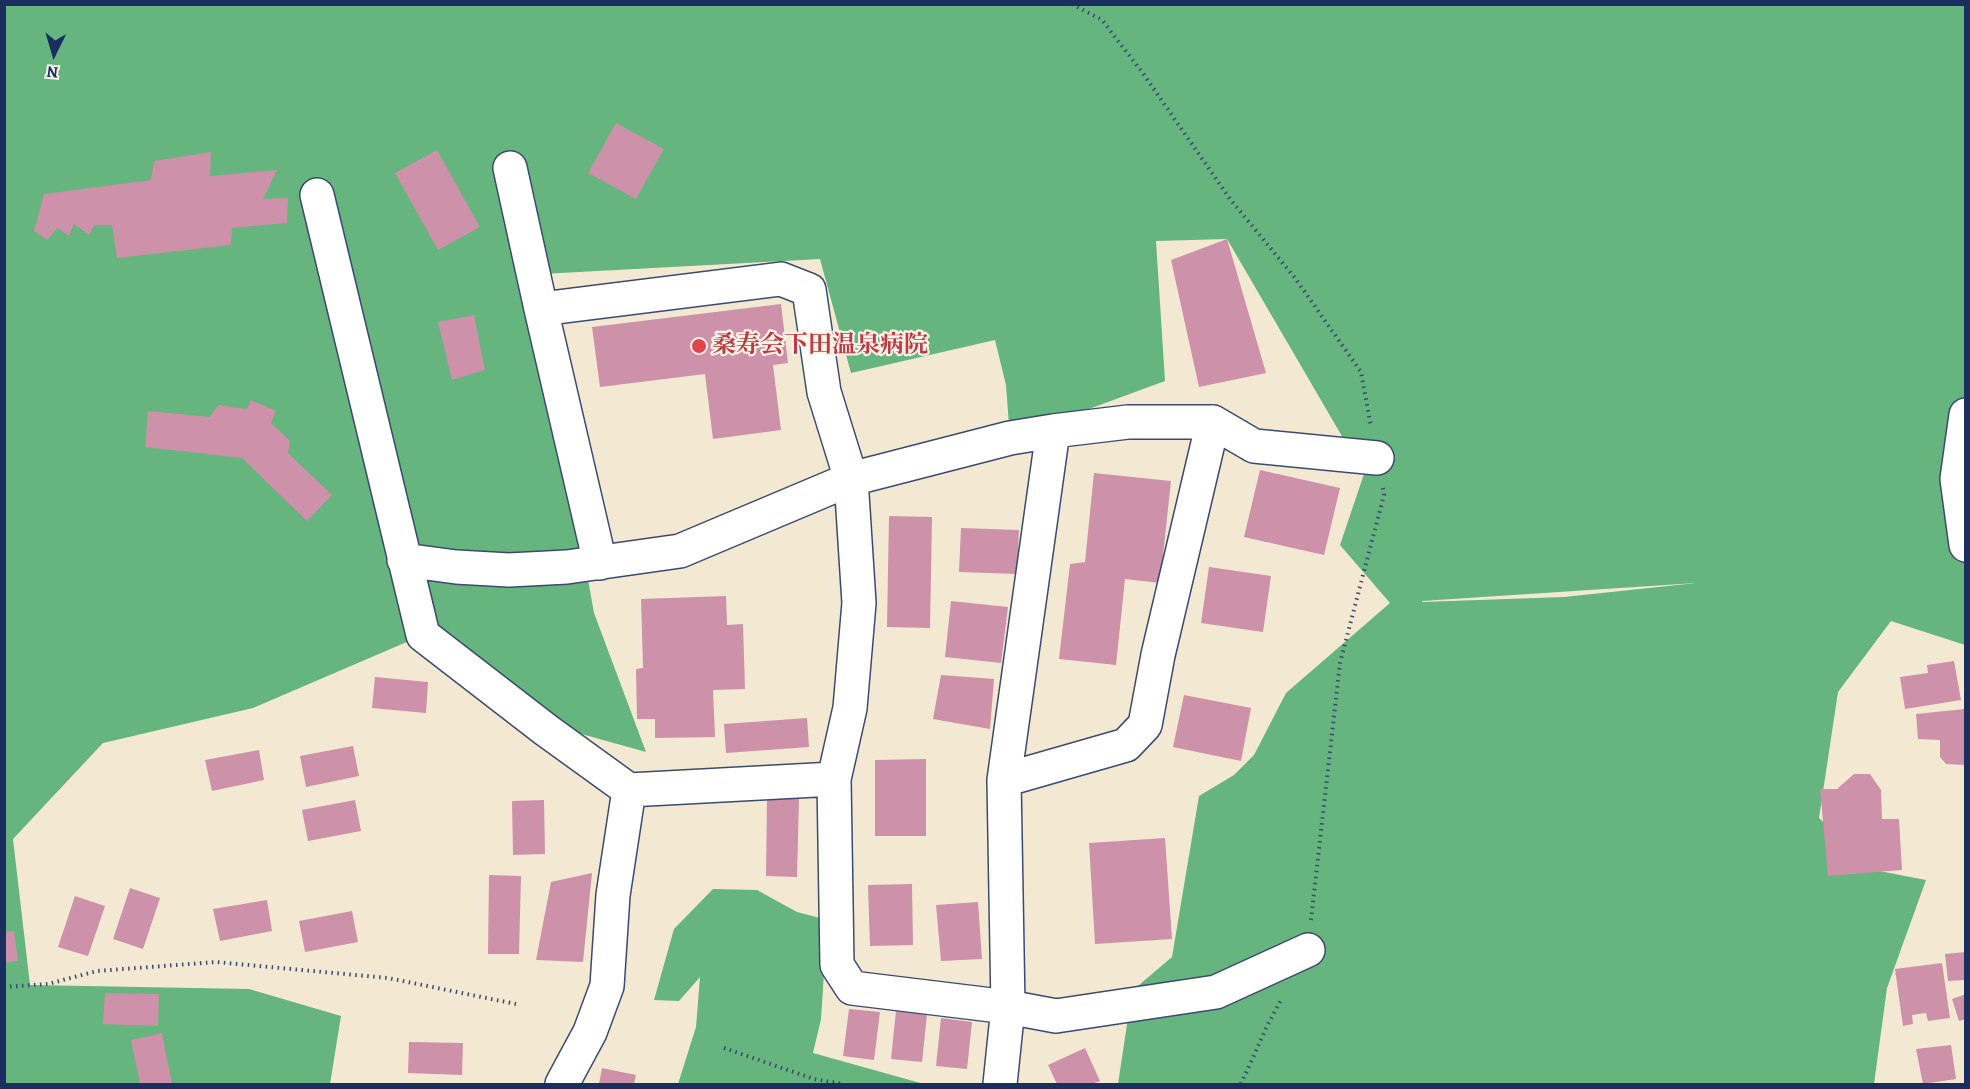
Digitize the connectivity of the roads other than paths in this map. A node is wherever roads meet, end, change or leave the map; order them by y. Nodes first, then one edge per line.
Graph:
1 (510, 168) dead end
2 (317, 195) dead end
3 (541, 309) junction
4 (1965, 415) edge
5 (1213, 422) junction
6 (1053, 431) junction
7 (1377, 458) road end
8 (851, 479) junction
9 (1965, 545) edge
10 (404, 560) junction
11 (600, 563) junction
12 (834, 779) junction
13 (1004, 780) junction
14 (629, 790) junction
15 (1308, 951) road end
16 (1008, 1007) junction
17 (562, 1084) edge
18 (1000, 1084) edge

1 - 3 street
2 - 10 street
3 - 8 street
3 - 11 street
4 - 9 street
5 - 6 street
5 - 7 street
5 - 13 street
6 - 8 street
6 - 13 street
8 - 11 street
8 - 12 street
10 - 11 street
10 - 14 street
12 - 14 street
12 - 16 street
13 - 16 street
14 - 17 street
15 - 16 street
16 - 18 street

